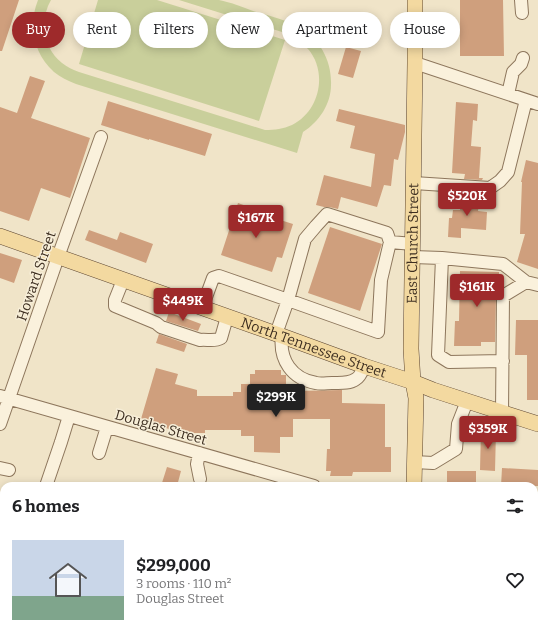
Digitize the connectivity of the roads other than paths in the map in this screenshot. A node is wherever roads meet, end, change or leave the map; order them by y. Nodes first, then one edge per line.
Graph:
1 (414, 0) edge
2 (521, 0) edge
3 (522, 13) dead end
4 (523, 58) dead end
5 (415, 63) junction
6 (508, 94) junction
7 (526, 100) junction
8 (538, 104) edge
9 (101, 137) dead end
10 (414, 183) junction
11 (0, 236) edge
12 (390, 242) junction
13 (413, 251) junction
14 (58, 257) junction
15 (442, 258) junction
16 (123, 280) junction
17 (526, 282) junction
18 (538, 285) edge
19 (288, 300) junction
20 (202, 308) junction
21 (227, 316) junction
22 (279, 335) junction
23 (503, 361) junction
24 (364, 366) junction
25 (413, 382) junction
26 (5, 397) edge
27 (467, 401) junction
28 (502, 412) junction
29 (69, 416) junction
30 (0, 424) edge
31 (538, 424) edge
32 (107, 427) junction
33 (99, 453) dead end
34 (199, 453) junction
35 (414, 462) junction
36 (200, 479) dead end
37 (47, 482) edge
38 (293, 482) edge
39 (414, 482) edge

1 - 5 main road, East Church Street
2 - 3 street
4 - 6 street
5 - 6 street
5 - 10 main road, East Church Street
6 - 7 street
7 - 8 street
7 - 10 street
9 - 14 street, Howard Street
10 - 13 main road, East Church Street
11 - 14 main road, North Tennessee Street
12 - 13 street
12 - 19 street
12 - 19 street
13 - 15 street
13 - 25 main road, East Church Street
14 - 16 main road, North Tennessee Street
14 - 26 street, Howard Street
15 - 17 street
15 - 23 street
16 - 20 main road, North Tennessee Street
16 - 21 street
17 - 18 street
17 - 23 street
19 - 20 street
19 - 22 street
20 - 21 main road, North Tennessee Street
21 - 22 main road, North Tennessee Street
22 - 24 main road, North Tennessee Street
22 - 24 street
23 - 28 street
24 - 25 main road, North Tennessee Street
25 - 27 main road, North Tennessee Street
25 - 35 main road, East Church Street
26 - 29 street, Douglas Street
26 - 30 street, Howard Street
27 - 28 main road, North Tennessee Street
27 - 35 street
28 - 31 main road, North Tennessee Street
29 - 32 street, Douglas Street
29 - 37 street
32 - 33 street
32 - 34 street, Douglas Street
34 - 36 street
34 - 38 street, Douglas Street
35 - 39 main road, East Church Street

